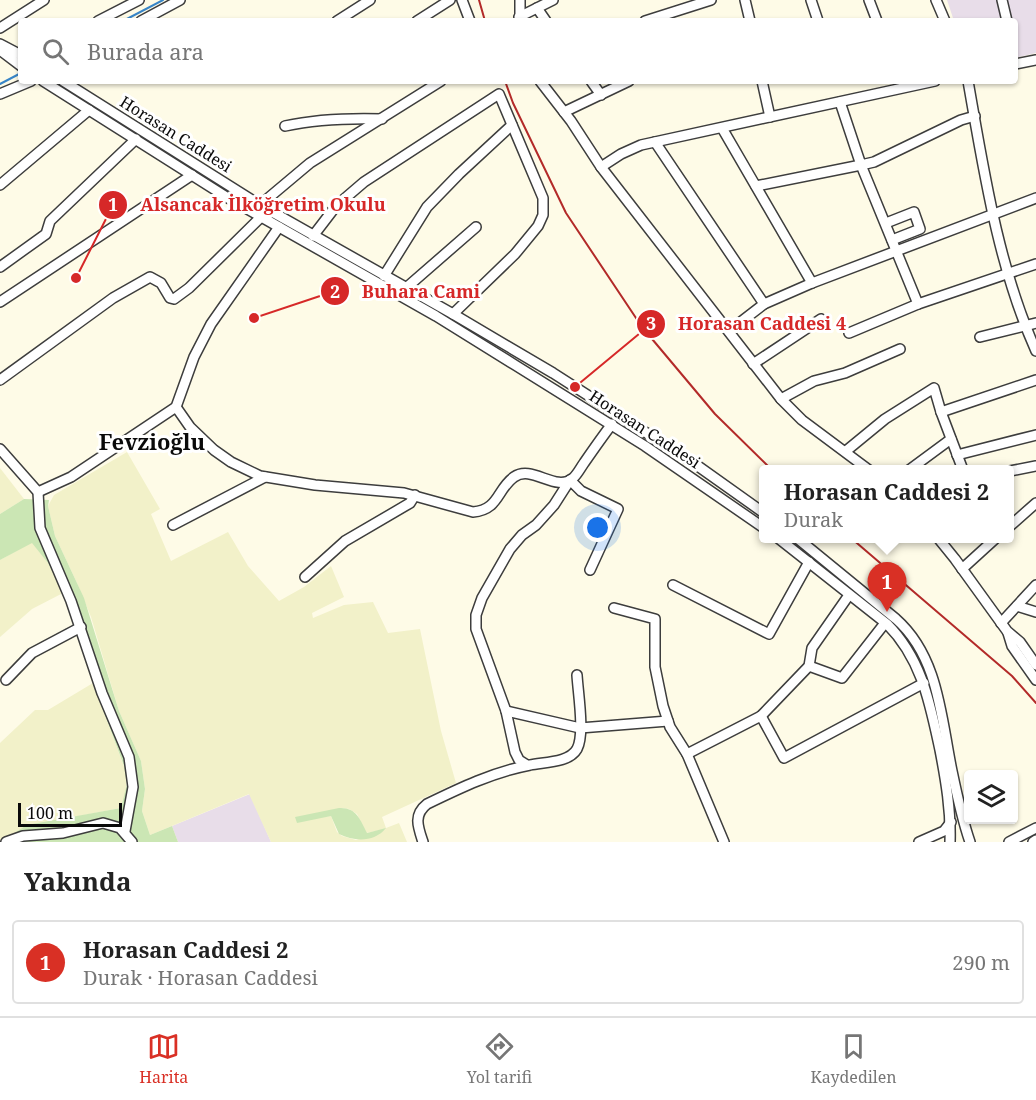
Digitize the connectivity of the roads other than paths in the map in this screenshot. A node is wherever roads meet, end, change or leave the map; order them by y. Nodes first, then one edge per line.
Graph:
1 (44, 0) edge
2 (139, 0) edge
3 (180, 0) edge
4 (370, 0) edge
5 (450, 0) edge
6 (462, 0) edge
7 (519, 0) edge
8 (552, 0) edge
9 (711, 0) edge
10 (745, 0) edge
11 (811, 0) edge
12 (869, 0) edge
13 (936, 0) edge
14 (1002, 0) edge
15 (537, 8) junction
16 (104, 18) edge
17 (147, 18) edge
18 (342, 18) edge
19 (422, 18) edge
20 (469, 18) edge
21 (519, 18) edge
22 (521, 18) edge
23 (544, 18) edge
24 (654, 18) edge
25 (749, 18) edge
26 (817, 18) edge
27 (876, 18) edge
28 (944, 18) edge
29 (1006, 18) edge
30 (0, 28) edge
31 (0, 44) edge
32 (0, 50) edge
33 (18, 53) edge
34 (1036, 60) edge
35 (1018, 61) edge
36 (18, 64) edge
37 (24, 84) edge
38 (48, 84) edge
39 (68, 84) edge
40 (436, 84) edge
41 (542, 84) edge
42 (593, 84) edge
43 (623, 84) edge
44 (763, 84) edge
45 (970, 84) edge
46 (899, 85) edge
47 (0, 94) edge
48 (601, 94) junction
49 (840, 102) junction
50 (89, 110) junction
51 (564, 112) junction
52 (975, 116) junction
53 (770, 117) junction
54 (382, 119) junction
55 (512, 125) junction
56 (285, 126) dead end
57 (722, 128) junction
58 (136, 140) junction
59 (655, 142) junction
60 (861, 165) junction
61 (601, 167) junction
62 (192, 175) junction
63 (0, 185) edge
64 (756, 186) junction
65 (1036, 198) edge
66 (260, 205) junction
67 (992, 215) junction
68 (261, 217) junction
69 (886, 223) junction
70 (279, 227) junction
71 (476, 227) dead end
72 (313, 236) junction
73 (892, 240) junction
74 (897, 253) junction
75 (1036, 264) edge
76 (0, 267) edge
77 (1009, 273) junction
78 (384, 276) junction
79 (812, 283) junction
80 (406, 288) junction
81 (0, 302) edge
82 (764, 304) junction
83 (918, 304) junction
84 (453, 314) junction
85 (821, 319) dead end
86 (1036, 323) edge
87 (1024, 326) junction
88 (729, 331) junction
89 (849, 333) dead end
90 (980, 337) dead end
91 (900, 349) dead end
92 (1036, 351) edge
93 (753, 364) junction
94 (0, 380) edge
95 (1036, 380) edge
96 (781, 399) junction
97 (176, 407) junction
98 (941, 412) junction
99 (612, 424) junction
100 (1036, 435) edge
101 (951, 439) junction
102 (0, 449) edge
103 (846, 451) junction
104 (957, 455) junction
105 (863, 465) edge
106 (916, 465) edge
107 (961, 465) edge
108 (1036, 465) edge
109 (1014, 470) edge
110 (265, 477) junction
111 (570, 480) junction
112 (38, 492) junction
113 (415, 495) junction
114 (1036, 504) edge
115 (759, 509) edge
116 (1014, 523) edge
117 (759, 524) edge
118 (172, 525) dead end
119 (784, 543) edge
120 (803, 543) edge
121 (942, 543) edge
122 (991, 543) edge
123 (809, 562) junction
124 (962, 569) junction
125 (590, 570) dead end
126 (305, 577) dead end
127 (673, 585) dead end
128 (1036, 585) edge
129 (849, 595) junction
130 (1017, 606) junction
131 (614, 608) dead end
132 (1036, 612) edge
133 (885, 623) junction
134 (81, 627) junction
135 (1004, 627) junction
136 (1035, 662) edge
137 (809, 666) junction
138 (577, 675) dead end
139 (6, 680) dead end
140 (1036, 680) edge
141 (924, 683) junction
142 (506, 711) junction
143 (762, 716) junction
144 (668, 721) junction
145 (580, 728) junction
146 (687, 754) junction
147 (527, 765) junction
148 (951, 822) junction
149 (1036, 828) edge
150 (124, 831) junction
151 (6, 842) edge
152 (132, 842) edge
153 (423, 842) edge
154 (724, 842) edge
155 (919, 842) edge
156 (950, 842) edge
157 (970, 842) edge
158 (1010, 842) edge

1 - 30 street
2 - 16 street
3 - 17 street
4 - 18 street
5 - 19 street
6 - 20 street
7 - 21 street
8 - 15 street
9 - 24 street
10 - 25 street
11 - 26 street
12 - 27 street
13 - 28 street
14 - 29 street
15 - 22 street
15 - 23 street
31 - 33 street
32 - 36 street
34 - 35 street
37 - 47 street
38 - 50 street, Horasan Caddesi
39 - 66 street, Horasan Caddesi
40 - 54 street
41 - 51 street
42 - 48 street
43 - 48 street
44 - 53 street
45 - 52 street
46 - 49 street
48 - 51 street
49 - 53 street
49 - 60 street
50 - 58 street, Horasan Caddesi
50 - 63 street
51 - 61 street
52 - 60 street
52 - 67 street
53 - 57 street
54 - 56 street
54 - 66 street
55 - 72 street
55 - 78 street
55 - 84 street
57 - 59 street
57 - 64 street
58 - 62 street, Horasan Caddesi
58 - 76 street
59 - 61 street
59 - 82 street
60 - 64 street
60 - 69 street
61 - 88 street
62 - 68 street, Horasan Caddesi
62 - 81 street
64 - 79 street
65 - 67 street
66 - 72 street, Horasan Caddesi
67 - 74 street
67 - 77 street
68 - 70 street, Horasan Caddesi
68 - 94 street
69 - 73 street
69 - 73 street
70 - 97 street
70 - 99 street, Horasan Caddesi
71 - 80 street
72 - 78 street, Horasan Caddesi
73 - 74 street
74 - 79 street
74 - 83 street
75 - 77 street
77 - 83 street
77 - 87 street
78 - 80 street, Horasan Caddesi
79 - 82 street
80 - 84 street, Horasan Caddesi
82 - 88 street
83 - 89 street
84 - 115 street, Horasan Caddesi
85 - 93 street
86 - 87 street
87 - 90 street
87 - 92 street
88 - 93 street
91 - 96 street
93 - 96 street
95 - 98 street
96 - 103 street
97 - 110 street
97 - 112 street
98 - 101 street
98 - 103 street
99 - 111 street
99 - 117 street, Horasan Caddesi
100 - 104 street
101 - 104 street
101 - 106 street
102 - 112 street
103 - 105 street
104 - 107 street
108 - 109 street
110 - 113 street
110 - 118 street
111 - 113 street
111 - 125 street
111 - 142 street
112 - 134 street
113 - 126 street
114 - 116 street
119 - 123 street
120 - 157 street
121 - 124 street
122 - 124 street
123 - 127 street
123 - 129 street
124 - 135 street
128 - 130 street
129 - 133 street
129 - 137 street
130 - 132 street
130 - 135 street
131 - 144 street
133 - 137 street
133 - 141 street
134 - 139 street
134 - 150 street
135 - 136 street
135 - 140 street
137 - 143 street
138 - 145 street
141 - 143 street
141 - 148 street
142 - 145 street
142 - 147 street
143 - 146 street
144 - 145 street
144 - 146 street
145 - 147 street
146 - 154 street
147 - 153 street
148 - 155 street
148 - 156 street
149 - 158 street
150 - 151 street
150 - 152 street

